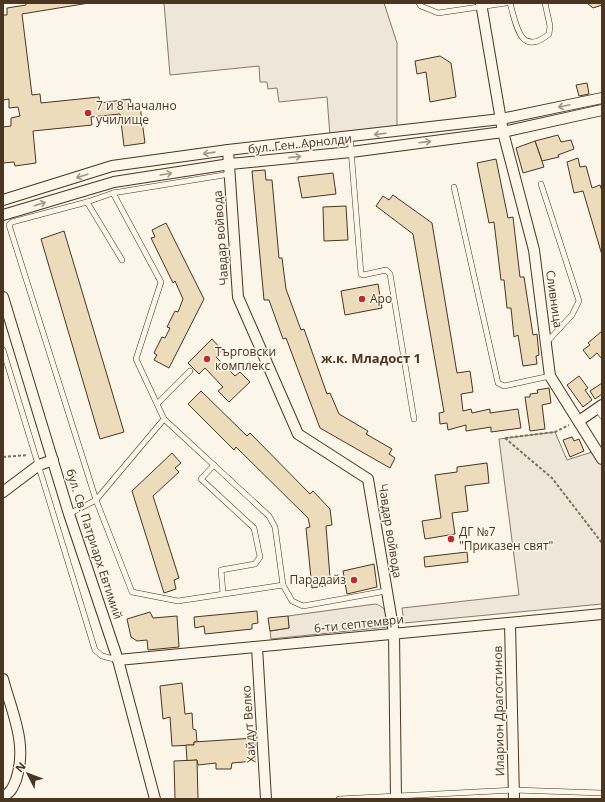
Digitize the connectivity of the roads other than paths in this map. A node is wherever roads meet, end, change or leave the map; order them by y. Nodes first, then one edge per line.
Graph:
1 (419, 3) edge
2 (506, 3) edge
3 (510, 3) edge
4 (545, 3) edge
5 (482, 5) edge
6 (602, 98) edge
7 (602, 110) edge
8 (501, 119) junction
9 (503, 132) junction
10 (350, 137) junction
11 (228, 150) junction
12 (351, 152) junction
13 (230, 169) junction
14 (541, 184) dead end
15 (454, 187) dead end
16 (113, 193) junction
17 (3, 200) edge
18 (87, 202) junction
19 (6, 218) edge
20 (122, 260) dead end
21 (3, 297) edge
22 (546, 343) junction
23 (3, 350) edge
24 (190, 371) dead end
25 (550, 376) junction
26 (157, 404) junction
27 (600, 410) edge
28 (164, 419) junction
29 (414, 419) dead end
30 (579, 421) junction
31 (602, 459) edge
32 (37, 460) junction
33 (53, 460) junction
34 (214, 465) junction
35 (3, 492) edge
36 (96, 500) junction
37 (69, 514) junction
38 (283, 585) junction
39 (386, 591) junction
40 (223, 593) junction
41 (602, 614) edge
42 (510, 623) junction
43 (394, 633) junction
44 (257, 647) junction
45 (118, 660) junction
46 (4, 683) edge
47 (602, 793) edge
48 (514, 795) edge
49 (3, 796) edge
50 (396, 798) edge
51 (155, 799) edge
52 (266, 799) edge
53 (338, 799) edge

1 - 5 lane
2 - 5 lane
3 - 4 lane
5 - 8 street, Сливница
6 -> 8 street, бул. Ген. Арнолди
7 - 9 street, бул. Ген. Арнолди
8 - 9 street, Сливница
8 -> 10 street, бул. Ген. Арнолди
12 -> 9 street, бул. Ген. Арнолди
9 - 22 street, Сливница
10 - 11 street, бул. Ген. Арнолди
10 - 12 lane
11 - 13 street, Чавдар войвода
11 -> 17 street, бул. Ген. Арнолди
13 -> 12 street, бул. Ген. Арнолди
12 - 29 lane
13 - 16 lane
19 -> 13 street, бул. Ген. Арнолди
13 - 39 street, Чавдар войвода
14 - 22 lane
15 - 25 lane
16 - 18 lane
16 - 26 lane
18 - 19 lane
18 - 20 lane
19 - 36 lane
21 - 33 street, бул. Св. Патриарх Евтимий
22 - 25 street, Сливница
23 - 32 lane
24 - 26 lane
25 - 30 street, Сливница
26 - 28 lane
27 - 30 street
28 - 34 lane
28 - 36 lane
30 - 31 street, Сливница
32 - 33 street
32 - 35 street
32 - 45 lane
33 - 37 street, бул. Св. Патриарх Евтимий
34 - 38 lane
34 - 40 lane
36 - 37 lane
36 - 40 lane
37 - 45 street, бул. Св. Патриарх Евтимий
38 - 39 lane
38 - 40 lane
39 - 43 street, Чавдар войвода
41 - 42 street, 6-ти септември
42 - 43 street, 6-ти септември
42 - 48 street, Иларион Драгостинов
43 - 44 street, 6-ти септември
43 - 50 street, Чавдар войвода
44 - 45 street, 6-ти септември
44 - 52 street, Хайдут Велко
45 - 51 street, бул. Св. Патриарх Евтимий
46 - 49 street
47 - 48 lane
48 - 50 lane
50 - 53 lane

